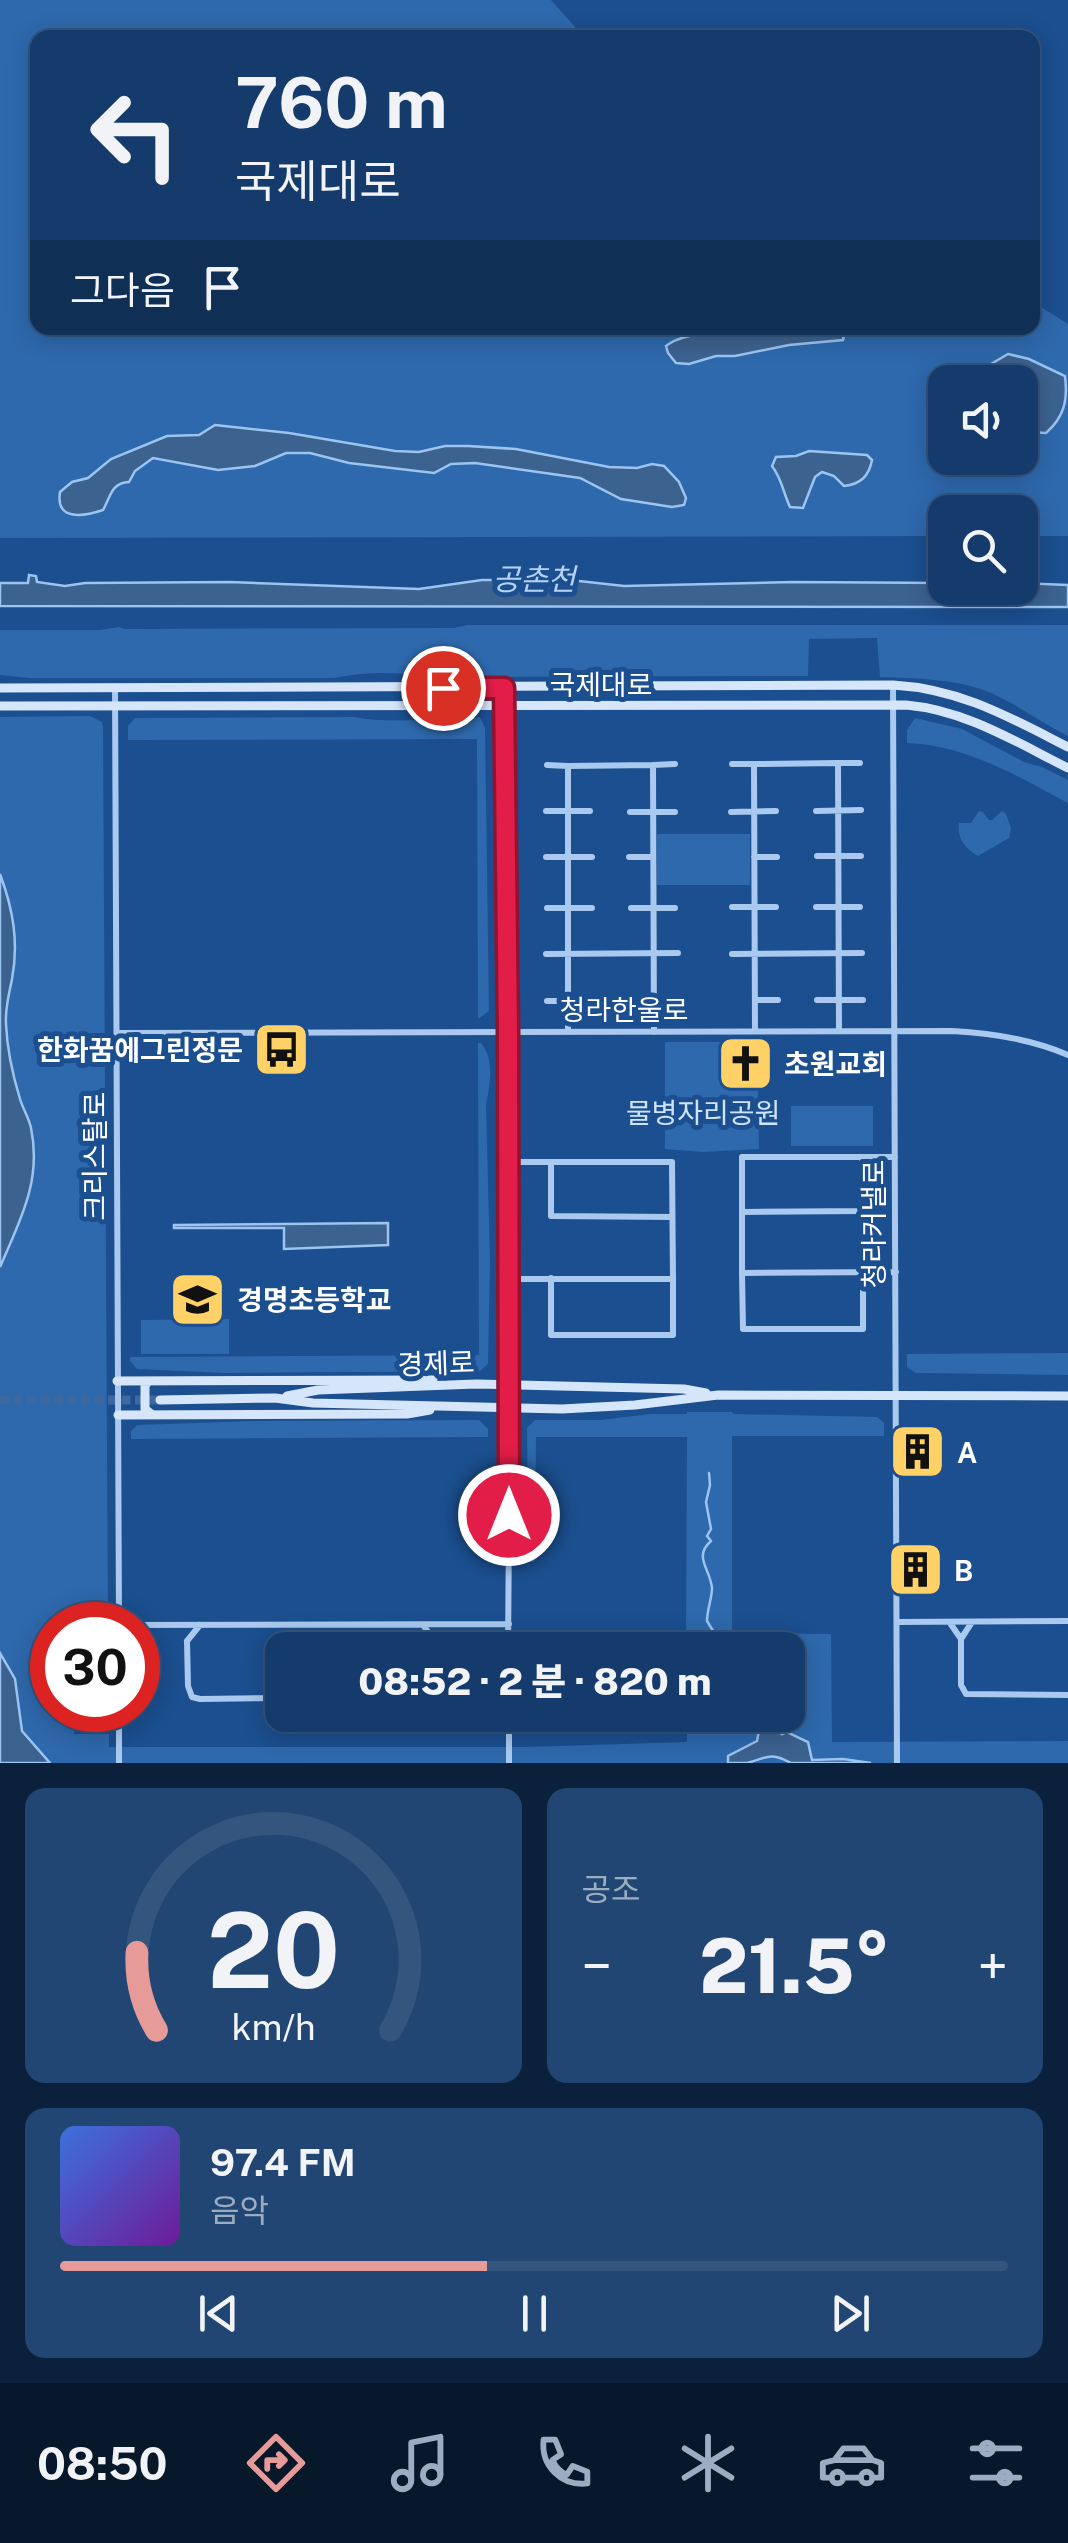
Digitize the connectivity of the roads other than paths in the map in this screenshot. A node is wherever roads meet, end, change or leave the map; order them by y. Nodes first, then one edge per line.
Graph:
1 (893, 685) junction
2 (115, 687) junction
3 (0, 688) edge
4 (504, 688) junction
5 (894, 705) junction
6 (0, 706) edge
7 (115, 706) junction
8 (504, 706) junction
9 (1068, 747) edge
10 (838, 763) junction
11 (860, 763) dead end
12 (675, 764) dead end
13 (732, 764) dead end
14 (754, 764) junction
15 (547, 765) dead end
16 (653, 765) junction
17 (568, 766) junction
18 (1068, 768) edge
19 (838, 810) junction
20 (861, 810) dead end
21 (546, 811) dead end
22 (568, 811) junction
23 (590, 811) dead end
24 (776, 811) dead end
25 (816, 811) dead end
26 (630, 812) dead end
27 (653, 812) junction
28 (675, 812) dead end
29 (731, 812) dead end
30 (754, 812) junction
31 (817, 856) dead end
32 (838, 856) junction
33 (861, 856) dead end
34 (546, 858) dead end
35 (568, 858) junction
36 (592, 858) dead end
37 (630, 858) dead end
38 (653, 858) junction
39 (754, 858) junction
40 (776, 858) dead end
41 (816, 906) dead end
42 (839, 906) junction
43 (860, 906) dead end
44 (732, 907) dead end
45 (754, 907) junction
46 (776, 907) dead end
47 (546, 908) dead end
48 (568, 908) junction
49 (592, 908) dead end
50 (631, 908) dead end
51 (653, 908) junction
52 (675, 908) dead end
53 (654, 953) junction
54 (678, 953) dead end
55 (839, 953) junction
56 (862, 953) dead end
57 (546, 954) dead end
58 (568, 954) junction
59 (732, 954) dead end
60 (755, 954) junction
61 (568, 1000) junction
62 (755, 1000) junction
63 (778, 1000) dead end
64 (817, 1000) dead end
65 (839, 1000) junction
66 (862, 1000) dead end
67 (546, 1001) dead end
68 (755, 1031) junction
69 (840, 1031) junction
70 (894, 1031) junction
71 (508, 1032) junction
72 (568, 1032) junction
73 (654, 1032) junction
74 (117, 1033) junction
75 (1068, 1055) edge
76 (862, 1156) junction
77 (895, 1156) junction
78 (508, 1162) junction
79 (551, 1162) junction
80 (742, 1212) junction
81 (672, 1216) junction
82 (863, 1272) junction
83 (896, 1272) junction
84 (742, 1273) junction
85 (508, 1278) junction
86 (551, 1278) junction
87 (673, 1279) junction
88 (118, 1381) junction
89 (148, 1381) junction
90 (476, 1384) junction
91 (509, 1385) junction
92 (718, 1395) junction
93 (896, 1396) junction
94 (1068, 1396) edge
95 (275, 1398) junction
96 (160, 1400) tunnel mouth
97 (457, 1405) junction
98 (510, 1407) junction
99 (151, 1414) junction
100 (118, 1415) junction
101 (119, 1602) edge
102 (1068, 1621) edge
103 (897, 1622) junction
104 (949, 1622) junction
105 (972, 1622) junction
106 (422, 1624) junction
107 (446, 1624) junction
108 (509, 1624) junction
109 (160, 1625) edge
110 (176, 1625) junction
111 (200, 1625) junction
112 (428, 1632) edge
113 (440, 1632) edge
114 (509, 1632) edge
115 (960, 1638) junction
116 (187, 1642) junction
117 (1068, 1695) edge
118 (265, 1698) edge
119 (119, 1732) edge
120 (509, 1732) edge
121 (119, 1763) edge
122 (509, 1763) edge
123 (897, 1763) edge

1 - 4 main road, 국제대로
1 - 5 street, 청라커낼로
1 - 9 main road, 국제대로
2 - 3 main road, 국제대로
2 - 4 main road, 국제대로
2 - 7 street, 크리스탈로
4 - 8 street
5 - 8 main road, 국제대로
5 - 18 main road, 국제대로
5 - 70 street, 청라커낼로
6 - 7 main road, 국제대로
7 - 8 main road, 국제대로
7 - 74 street, 크리스탈로
8 - 71 street
10 - 11 street
10 - 14 street
10 - 19 street
12 - 16 street
13 - 14 street
14 - 30 street
15 - 17 street
16 - 17 street
16 - 27 street
17 - 22 street
19 - 20 street
19 - 25 street
19 - 32 street
21 - 22 street
22 - 23 street
22 - 35 street
24 - 30 street
26 - 27 street
27 - 28 street
27 - 38 street
29 - 30 street
30 - 39 street
31 - 32 street
32 - 33 street
32 - 42 street
34 - 35 street
35 - 36 street
35 - 48 street
37 - 38 street
38 - 51 street
39 - 40 street
39 - 45 street
41 - 42 street
42 - 43 street
42 - 55 street
44 - 45 street
45 - 46 street
45 - 60 street
47 - 48 street
48 - 49 street
48 - 58 street
50 - 51 street
51 - 52 street
51 - 53 street
53 - 54 street
53 - 58 street
53 - 73 street
55 - 56 street
55 - 60 street
55 - 65 street
57 - 58 street
58 - 61 street
59 - 60 street
60 - 62 street
61 - 67 street
61 - 72 street
62 - 63 street
62 - 68 street
64 - 65 street
65 - 66 street
65 - 69 street
68 - 69 street, 청라한울로
68 - 73 street, 청라한울로
69 - 70 street, 청라한울로
70 - 75 street, 청라한울로
70 - 77 street, 청라커낼로
71 - 72 street, 청라한울로
71 - 74 street, 청라한울로
71 - 78 street
72 - 73 street, 청라한울로
74 - 88 street, 크리스탈로
76 - 77 street
76 - 80 street
76 - 80 street
77 - 83 street, 청라커낼로
78 - 79 street
78 - 85 street
79 - 81 street
79 - 81 street
80 - 84 street
81 - 87 street
82 - 83 street
82 - 84 street
82 - 84 street
83 - 93 street, 청라커낼로
85 - 86 street
85 - 91 street
86 - 87 street
86 - 87 street
88 - 89 main road
88 - 100 street, 크리스탈로
89 - 90 main road
89 - 99 main road
90 - 91 main road, 경제로
90 - 95 main road, 경제로
91 - 92 main road, 경제로
91 - 98 street
92 - 93 main road, 경제로
92 - 98 main road, 경제로
93 - 94 main road, 경제로
93 - 103 street, 청라커낼로
95 - 96 main road, 경제로
95 - 97 main road, 경제로
97 - 98 main road, 경제로
97 - 99 main road
98 - 108 street
99 - 100 main road
100 - 101 street, 크리스탈로
102 - 105 street
103 - 104 street
103 - 123 street, 청라커낼로
104 - 105 street
104 - 115 street
105 - 115 street
106 - 107 street
106 - 111 street
106 - 112 street
107 - 108 street
107 - 113 street
108 - 114 street
109 - 110 street
110 - 111 street
110 - 116 street
111 - 116 street
115 - 117 street
116 - 118 street
119 - 121 street
120 - 122 street

